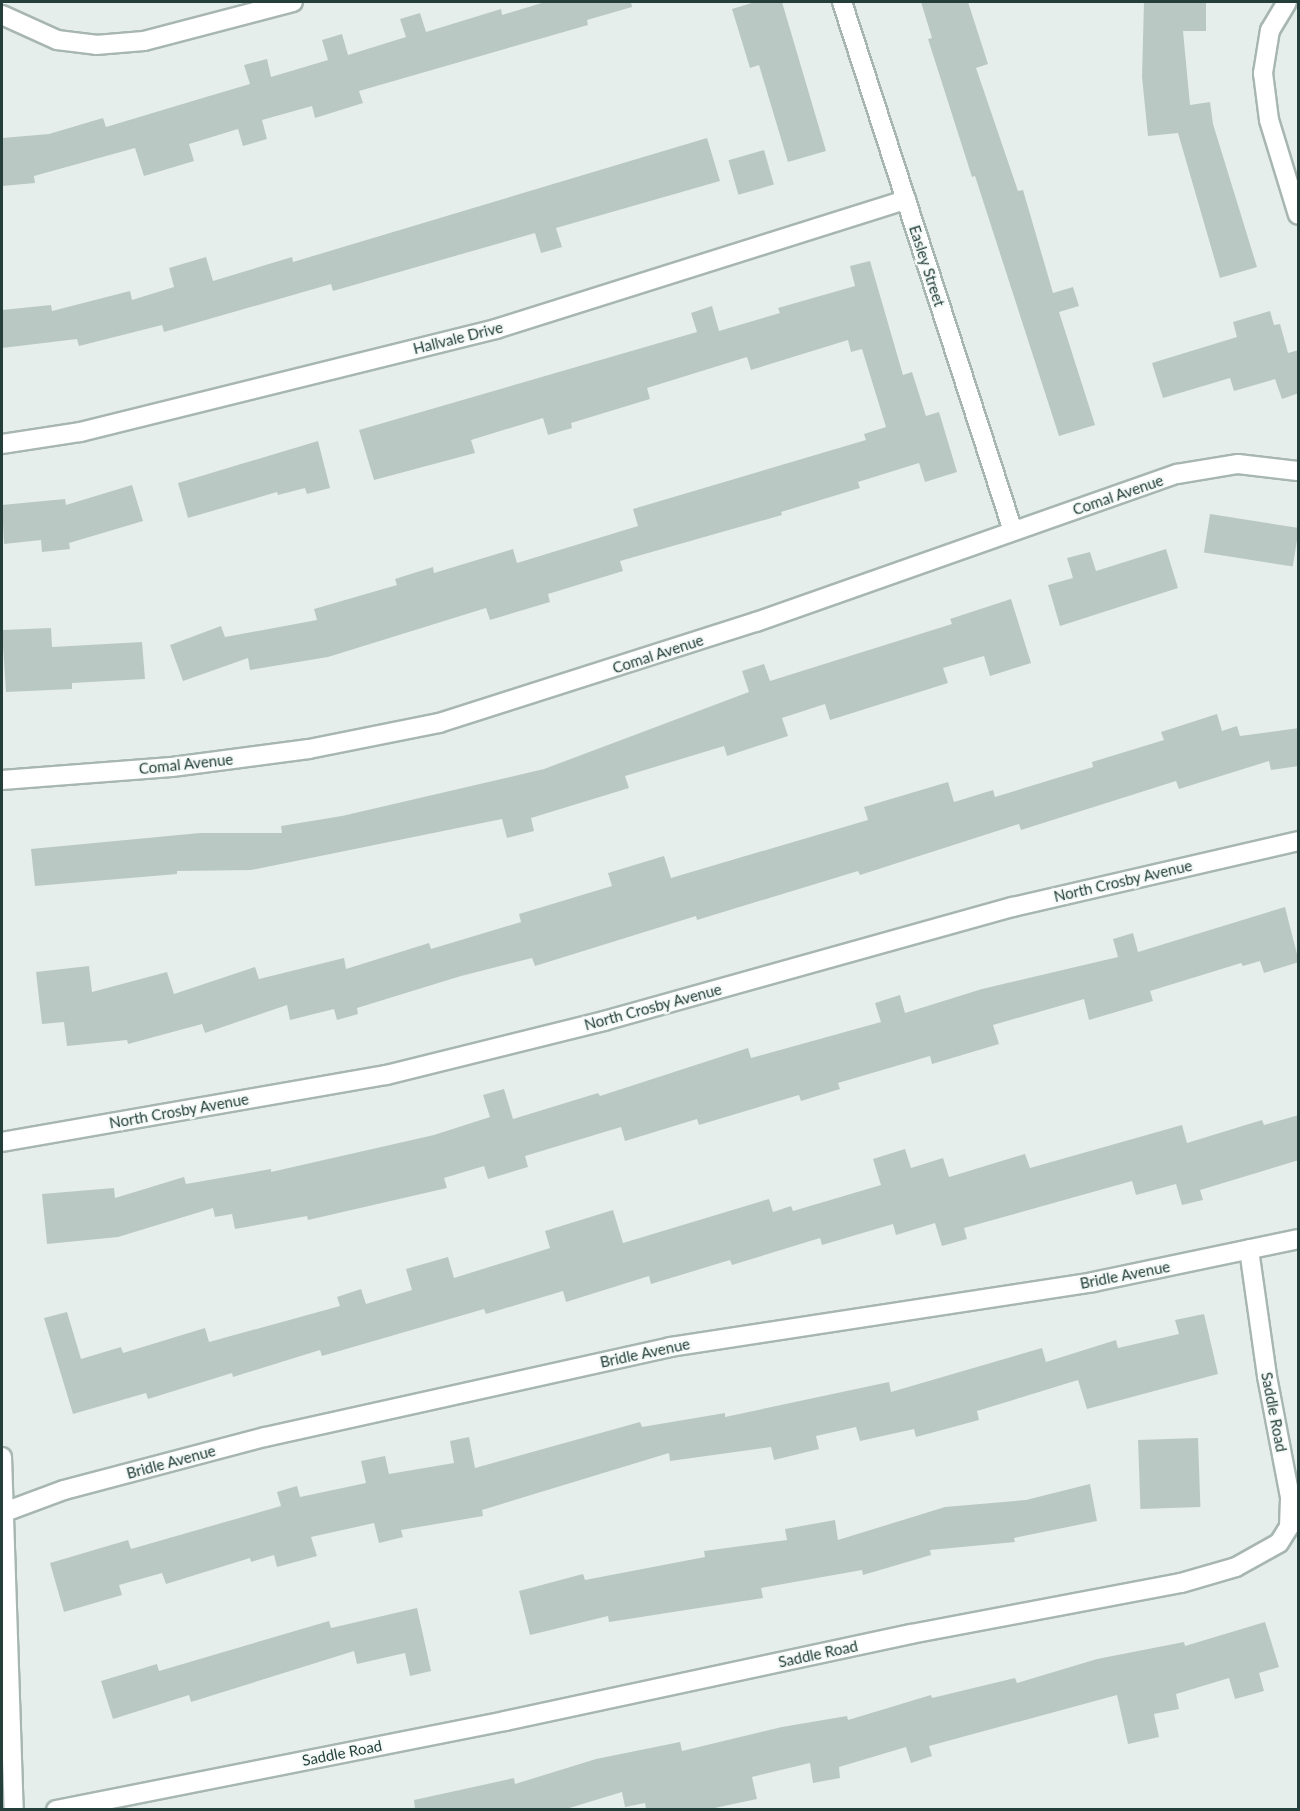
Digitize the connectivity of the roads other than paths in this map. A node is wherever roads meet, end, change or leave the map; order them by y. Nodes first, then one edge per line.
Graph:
1 (293, 2) edge
2 (842, 2) edge
3 (1287, 2) edge
4 (6, 20) edge
5 (906, 200) junction
6 (1299, 215) edge
7 (2, 444) edge
8 (1299, 471) edge
9 (1013, 531) junction
10 (2, 780) edge
11 (1299, 841) edge
12 (2, 1142) edge
13 (1299, 1239) edge
14 (1249, 1249) junction
15 (2, 1457) edge
16 (3, 1513) edge
17 (14, 1809) edge
18 (56, 1809) edge

1 - 4 street
2 - 5 street, Easley Street
3 - 6 street
5 - 7 street, Hallvale Drive
5 - 9 street, Easley Street
8 - 9 street, Comal Avenue
9 - 10 street, Comal Avenue
11 - 12 street, North Crosby Avenue
13 - 14 street, Bridle Avenue
14 - 16 street, Bridle Avenue
14 - 18 street, Saddle Road
15 - 16 street
16 - 17 street

